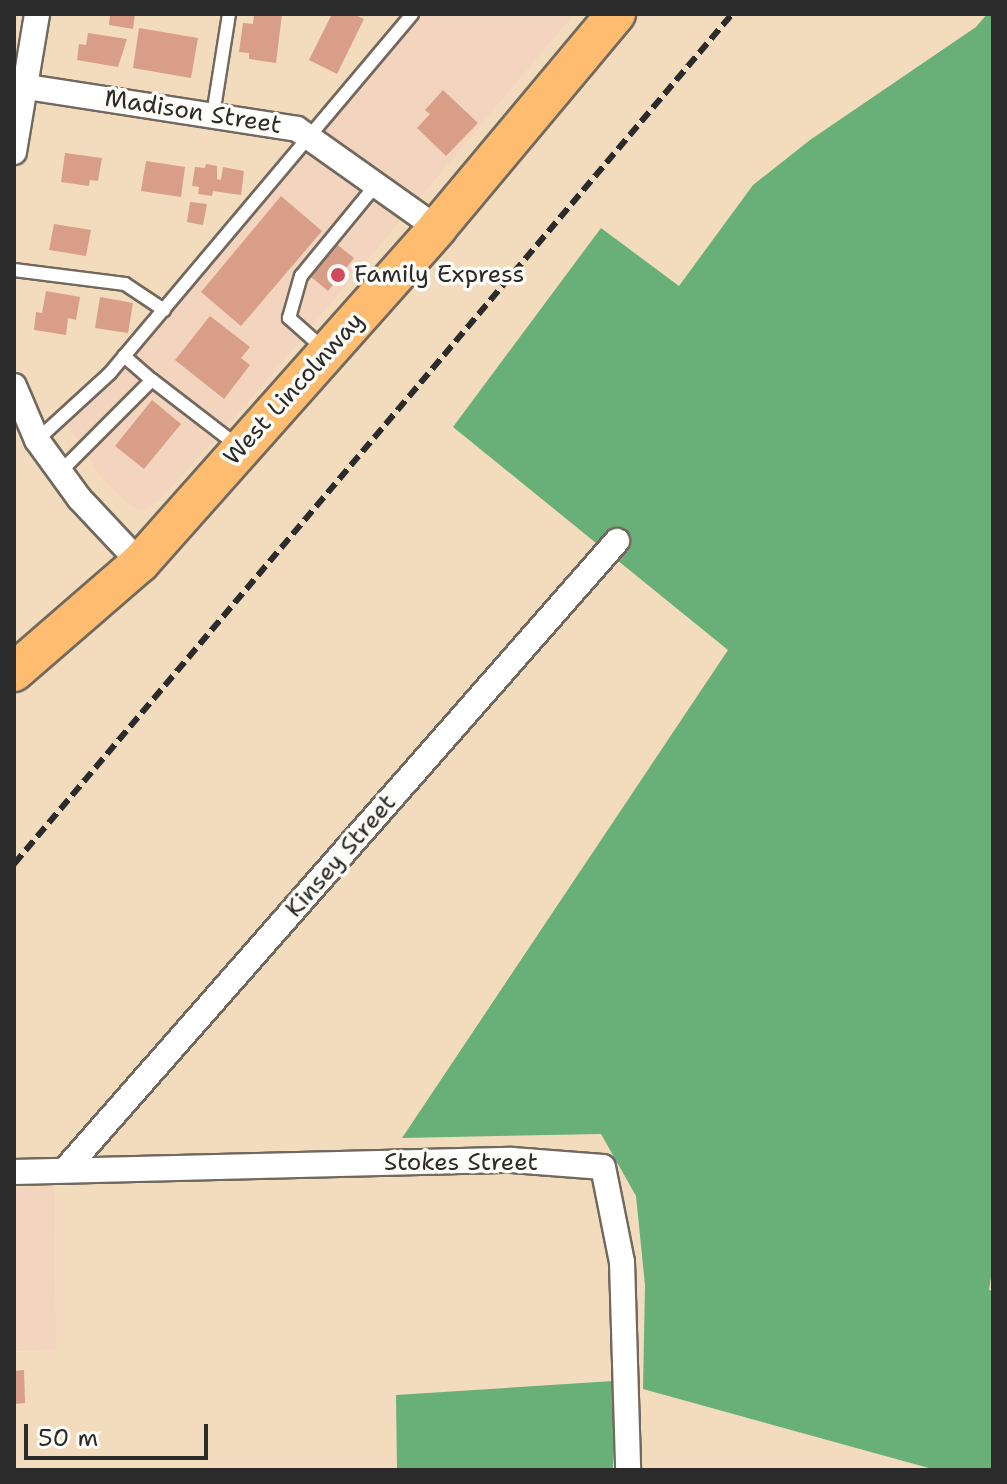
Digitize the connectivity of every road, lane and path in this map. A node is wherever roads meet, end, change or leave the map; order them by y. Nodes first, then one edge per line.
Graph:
1 (37, 14) edge
2 (229, 14) edge
3 (412, 14) edge
4 (616, 14) edge
5 (20, 86) edge
6 (213, 115) junction
7 (309, 137) junction
8 (14, 152) edge
9 (375, 186) junction
10 (437, 228) junction
11 (14, 270) edge
12 (164, 310) junction
13 (327, 352) junction
14 (124, 356) junction
15 (152, 380) junction
16 (14, 386) edge
17 (18, 412) edge
18 (37, 440) junction
19 (241, 449) junction
20 (60, 472) junction
21 (617, 541) dead end
22 (140, 563) junction
23 (14, 672) edge
24 (65, 1170) junction
25 (14, 1172) edge
26 (628, 1470) edge

1 - 5 street
2 - 6 lane
3 - 7 lane
4 - 10 main road, West Lincolnway
5 - 6 street, Madison Street
5 - 8 street
6 - 7 street, Madison Street
7 - 9 street, Madison Street
7 - 12 lane
9 - 10 street, Madison Street
9 - 13 lane
10 - 13 main road, West Lincolnway
11 - 12 lane
12 - 14 lane
13 - 19 main road, West Lincolnway
14 - 15 lane
14 - 18 lane
15 - 19 lane
15 - 20 lane
16 - 17 street
17 - 18 street
18 - 20 street
19 - 22 main road, West Lincolnway
20 - 22 street
21 - 24 street, Kinsey Street
22 - 23 main road, West Lincolnway
24 - 25 street, Stokes Street
24 - 26 street, Stokes Street

